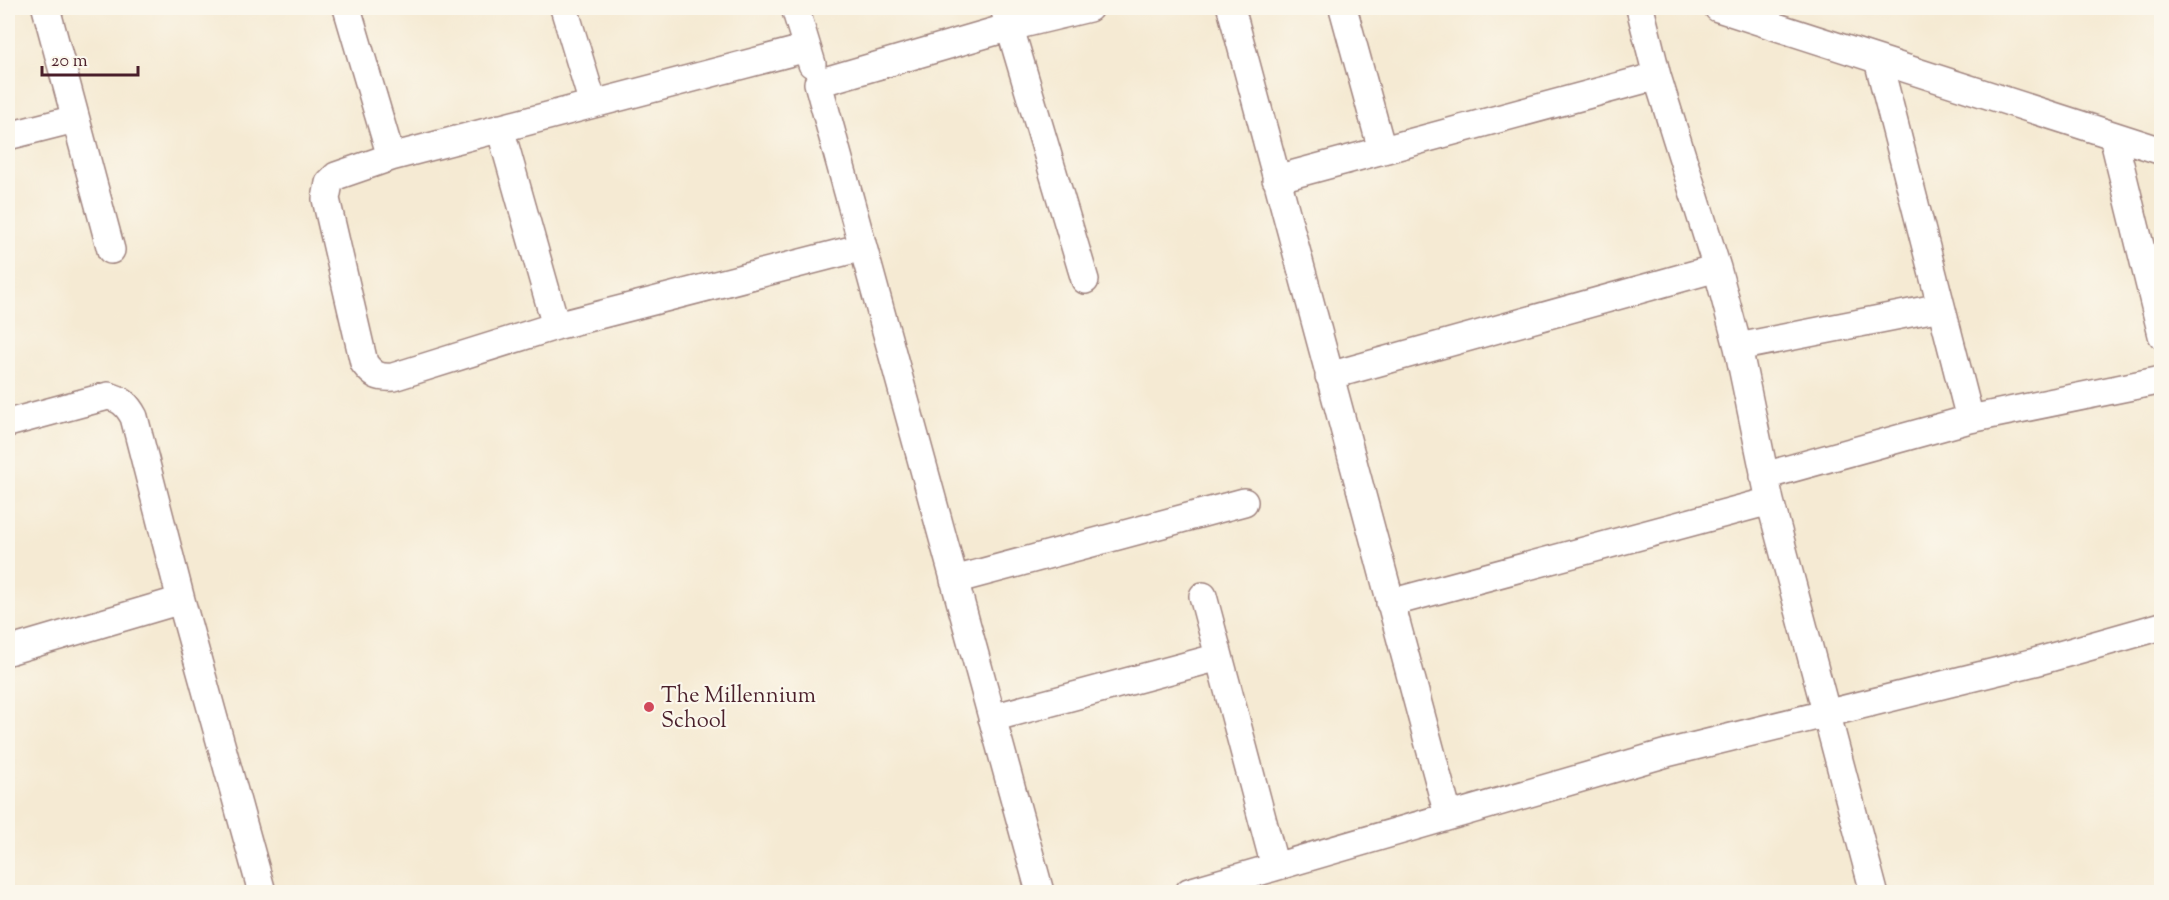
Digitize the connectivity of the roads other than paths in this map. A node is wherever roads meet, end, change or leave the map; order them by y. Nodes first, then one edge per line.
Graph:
1 (46, 8) edge
2 (346, 8) edge
3 (564, 8) edge
4 (795, 8) edge
5 (1089, 8) edge
6 (1231, 8) edge
7 (1343, 8) edge
8 (1640, 8) edge
9 (1718, 8) edge
10 (1007, 17) edge
11 (807, 48) junction
12 (1878, 60) junction
13 (1657, 76) junction
14 (818, 83) junction
15 (593, 104) junction
16 (75, 119) junction
17 (500, 128) junction
18 (8, 136) edge
19 (2113, 136) junction
20 (1382, 150) junction
21 (2162, 151) edge
22 (391, 157) junction
23 (1276, 178) junction
24 (862, 247) junction
25 (111, 250) dead end
26 (1717, 268) junction
27 (1085, 280) dead end
28 (1941, 307) junction
29 (556, 326) junction
30 (2162, 335) edge
31 (1738, 347) junction
32 (1329, 375) junction
33 (2162, 380) edge
34 (1970, 419) junction
35 (8, 423) edge
36 (1767, 488) junction
37 (1244, 502) dead end
38 (954, 580) junction
39 (1203, 596) dead end
40 (181, 600) junction
41 (1390, 603) junction
42 (2162, 626) edge
43 (8, 651) edge
44 (1219, 657) junction
45 (1827, 714) junction
46 (992, 718) junction
47 (1448, 815) junction
48 (1275, 867) junction
49 (1218, 888) edge
50 (262, 892) edge
51 (1040, 892) edge
52 (1189, 892) edge
53 (1874, 892) edge

1 - 16 street
2 - 22 street
3 - 15 street
4 - 11 street
5 - 10 street
6 - 23 street
7 - 20 street
8 - 13 street
9 - 12 street
10 - 14 street
10 - 27 street
11 - 14 street
11 - 15 street
12 - 19 street
12 - 28 street
13 - 20 street
13 - 26 street
14 - 24 street
15 - 17 street
16 - 18 street
16 - 25 street
17 - 22 street
17 - 29 street
19 - 21 street
19 - 30 street
20 - 23 street
22 - 29 street
23 - 32 street
24 - 29 street
24 - 38 street
26 - 31 street
26 - 32 street
28 - 31 street
28 - 34 street
31 - 36 street
32 - 41 street
33 - 34 street
34 - 36 street
35 - 40 street
36 - 41 street
36 - 45 street
37 - 38 street
38 - 46 street
39 - 44 street
40 - 43 street
40 - 50 street
41 - 47 street
42 - 45 street
44 - 46 street
44 - 48 street
45 - 47 street
45 - 53 street
46 - 51 street
47 - 48 street
48 - 49 street
49 - 52 street

